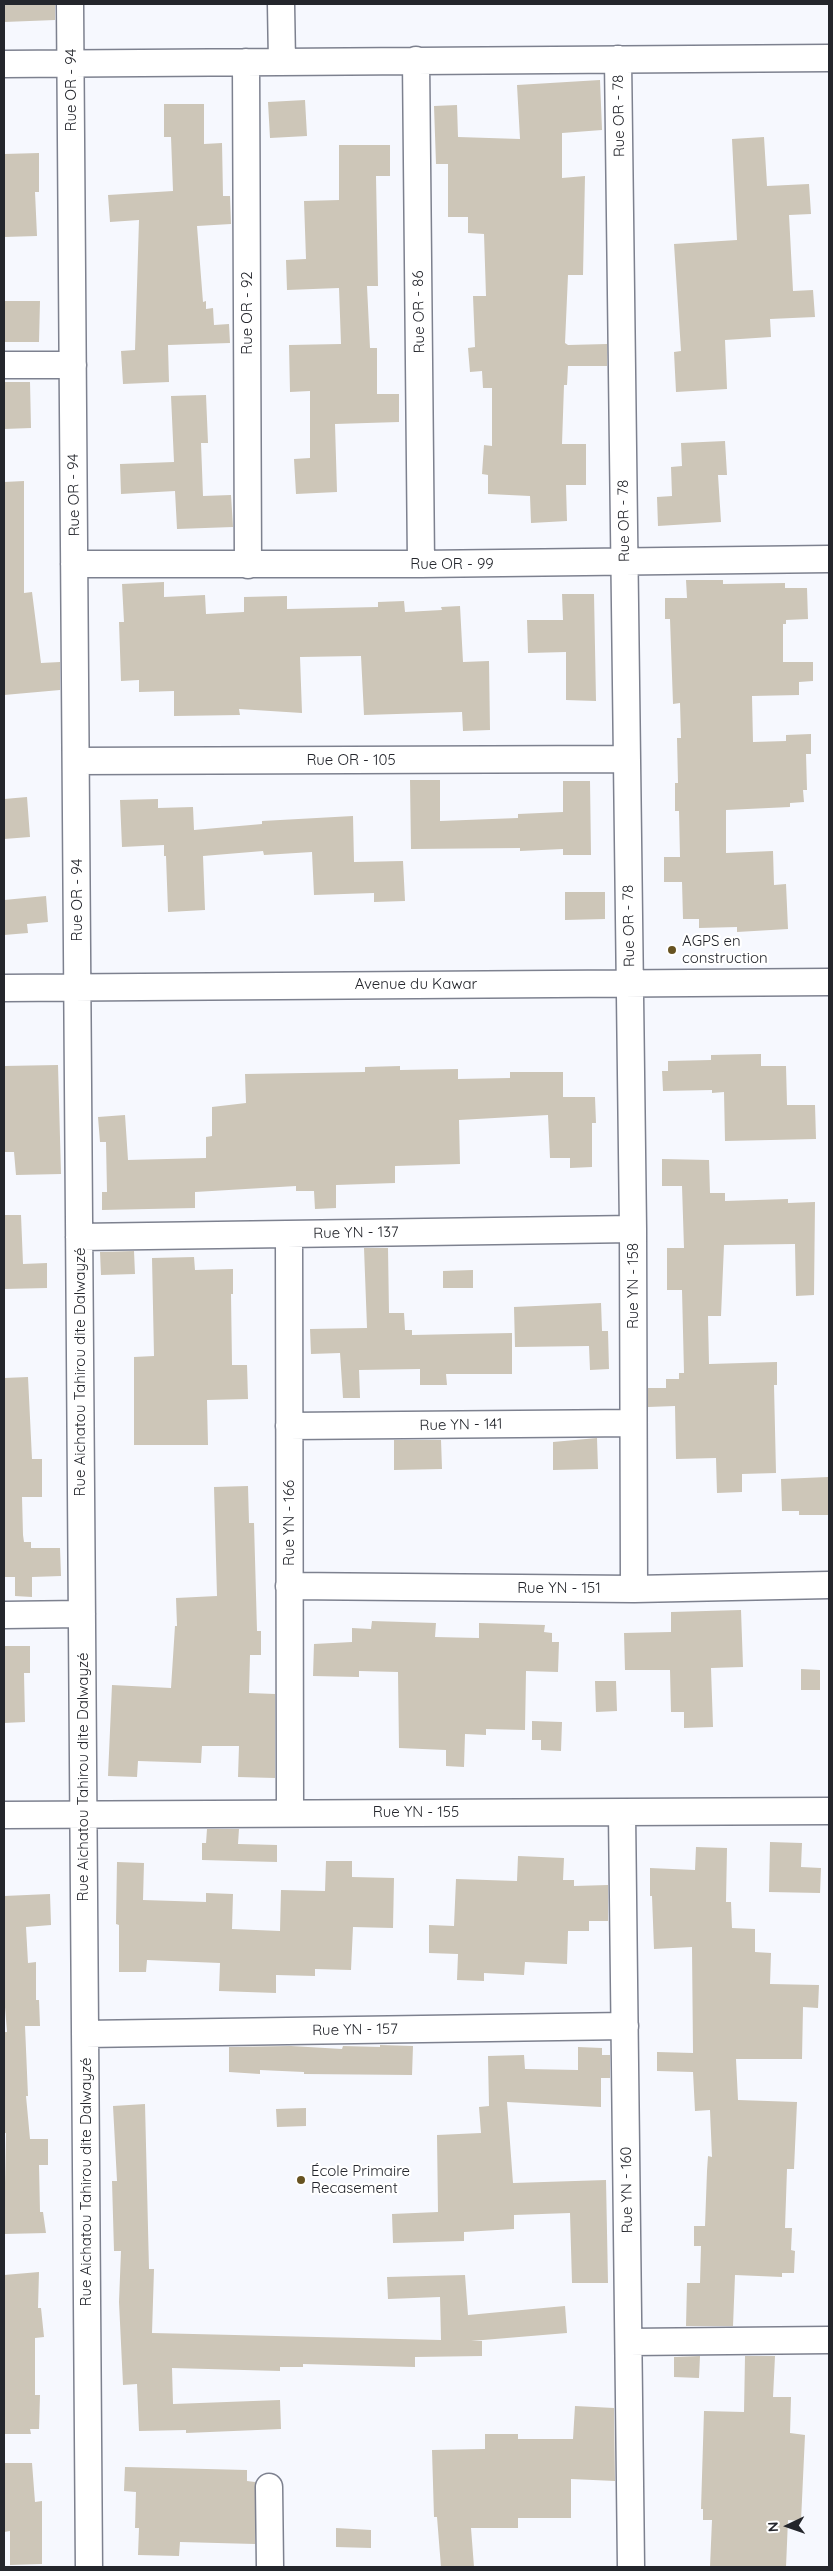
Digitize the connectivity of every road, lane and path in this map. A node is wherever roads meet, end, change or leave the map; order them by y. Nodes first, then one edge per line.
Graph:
1 (70, 4) edge
2 (281, 4) edge
3 (829, 58) edge
4 (618, 59) junction
5 (416, 60) junction
6 (246, 62) junction
7 (282, 62) junction
8 (70, 63) junction
9 (4, 64) edge
10 (4, 365) edge
11 (73, 365) junction
12 (829, 559) edge
13 (625, 562) junction
14 (74, 564) junction
15 (421, 564) junction
16 (248, 565) junction
17 (627, 759) junction
18 (76, 761) junction
19 (630, 982) junction
20 (829, 982) edge
21 (77, 987) junction
22 (4, 988) edge
23 (633, 1229) junction
24 (289, 1234) junction
25 (79, 1237) junction
26 (633, 1423) junction
27 (289, 1426) junction
28 (829, 1585) edge
29 (289, 1586) junction
30 (634, 1589) junction
31 (82, 1614) junction
32 (4, 1615) edge
33 (829, 1811) edge
34 (290, 1812) junction
35 (622, 1813) junction
36 (4, 1815) edge
37 (83, 1815) junction
38 (625, 2026) junction
39 (85, 2034) junction
40 (829, 2340) edge
41 (628, 2342) junction
42 (269, 2486) dead end
43 (89, 2567) edge
44 (270, 2567) edge
45 (631, 2567) edge

1 - 8 street, Rue OR - 94
2 - 7 street
3 - 4 street
4 - 5 street
4 - 13 street, Rue OR - 78
5 - 7 street
5 - 15 street, Rue OR - 86
6 - 7 street
6 - 8 street
6 - 16 street, Rue OR - 92
8 - 9 street
8 - 11 street, Rue OR - 94
10 - 11 street
11 - 14 street, Rue OR - 94
12 - 13 street, Rue OR - 99
13 - 15 street, Rue OR - 99
13 - 17 street, Rue OR - 78
14 - 16 street, Rue OR - 99
14 - 18 street, Rue OR - 94
15 - 16 street, Rue OR - 99
17 - 18 street, Rue OR - 105
17 - 19 street, Rue OR - 78
18 - 21 street, Rue OR - 94
19 - 20 street, Avenue du Kawar
19 - 21 street, Avenue du Kawar
19 - 23 street, Rue YN - 158
21 - 22 street, Avenue du Kawar
21 - 25 street, Rue Aichatou Tahirou dite Dalwayzé
23 - 24 street, Rue YN - 137
23 - 26 street, Rue YN - 158
24 - 25 street, Rue YN - 137
24 - 27 street, Rue YN - 166
25 - 31 street, Rue Aichatou Tahirou dite Dalwayzé
26 - 27 street, Rue YN - 141
26 - 30 street, Rue YN - 158
27 - 29 street, Rue YN - 166
28 - 30 street, Rue YN - 151
29 - 30 street, Rue YN - 151
29 - 34 street, Rue YN - 166
31 - 32 street
31 - 37 street, Rue Aichatou Tahirou dite Dalwayzé
33 - 35 street, Rue YN - 155
34 - 35 street, Rue YN - 155
34 - 37 street, Rue YN - 155
35 - 38 street, Rue YN - 160
36 - 37 street, Rue YN - 155
37 - 39 street, Rue Aichatou Tahirou dite Dalwayzé
38 - 39 street, Rue YN - 157
38 - 41 street, Rue YN - 160
39 - 43 street, Rue Aichatou Tahirou dite Dalwayzé
40 - 41 street
41 - 45 street, Rue YN - 160
42 - 44 street

